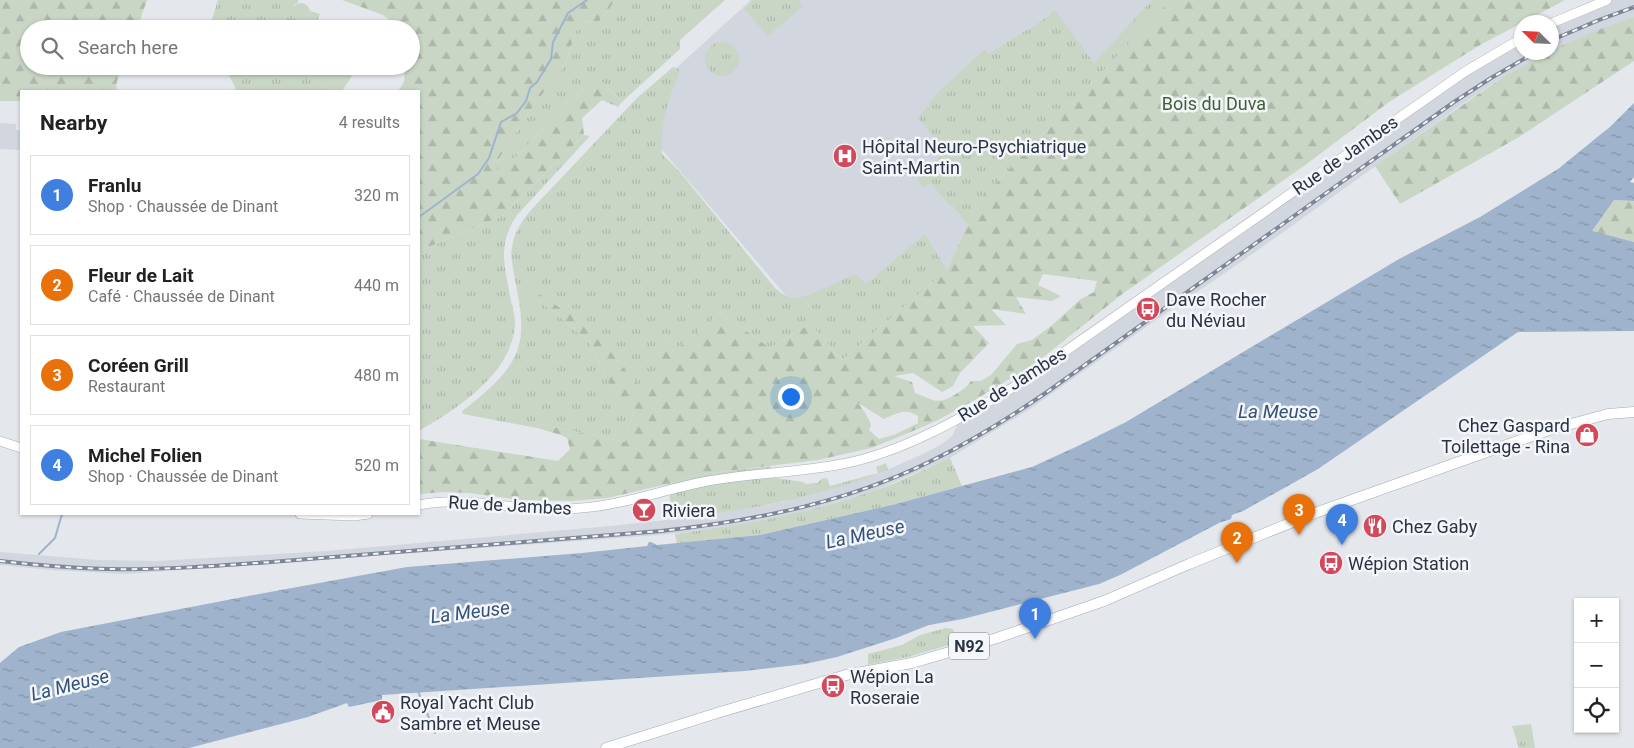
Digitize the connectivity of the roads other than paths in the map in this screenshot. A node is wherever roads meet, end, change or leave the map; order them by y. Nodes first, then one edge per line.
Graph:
1 (1607, 0) edge
2 (1559, 20) edge
3 (1514, 43) edge
4 (1634, 412) edge
5 (0, 441) edge
6 (20, 448) edge
7 (420, 505) edge
8 (327, 515) edge
9 (361, 515) edge
10 (606, 748) edge

1 - 2 main road
3 - 7 main road, Rue de Jambes
4 - 10 main road, N92
5 - 6 main road
8 - 9 main road

